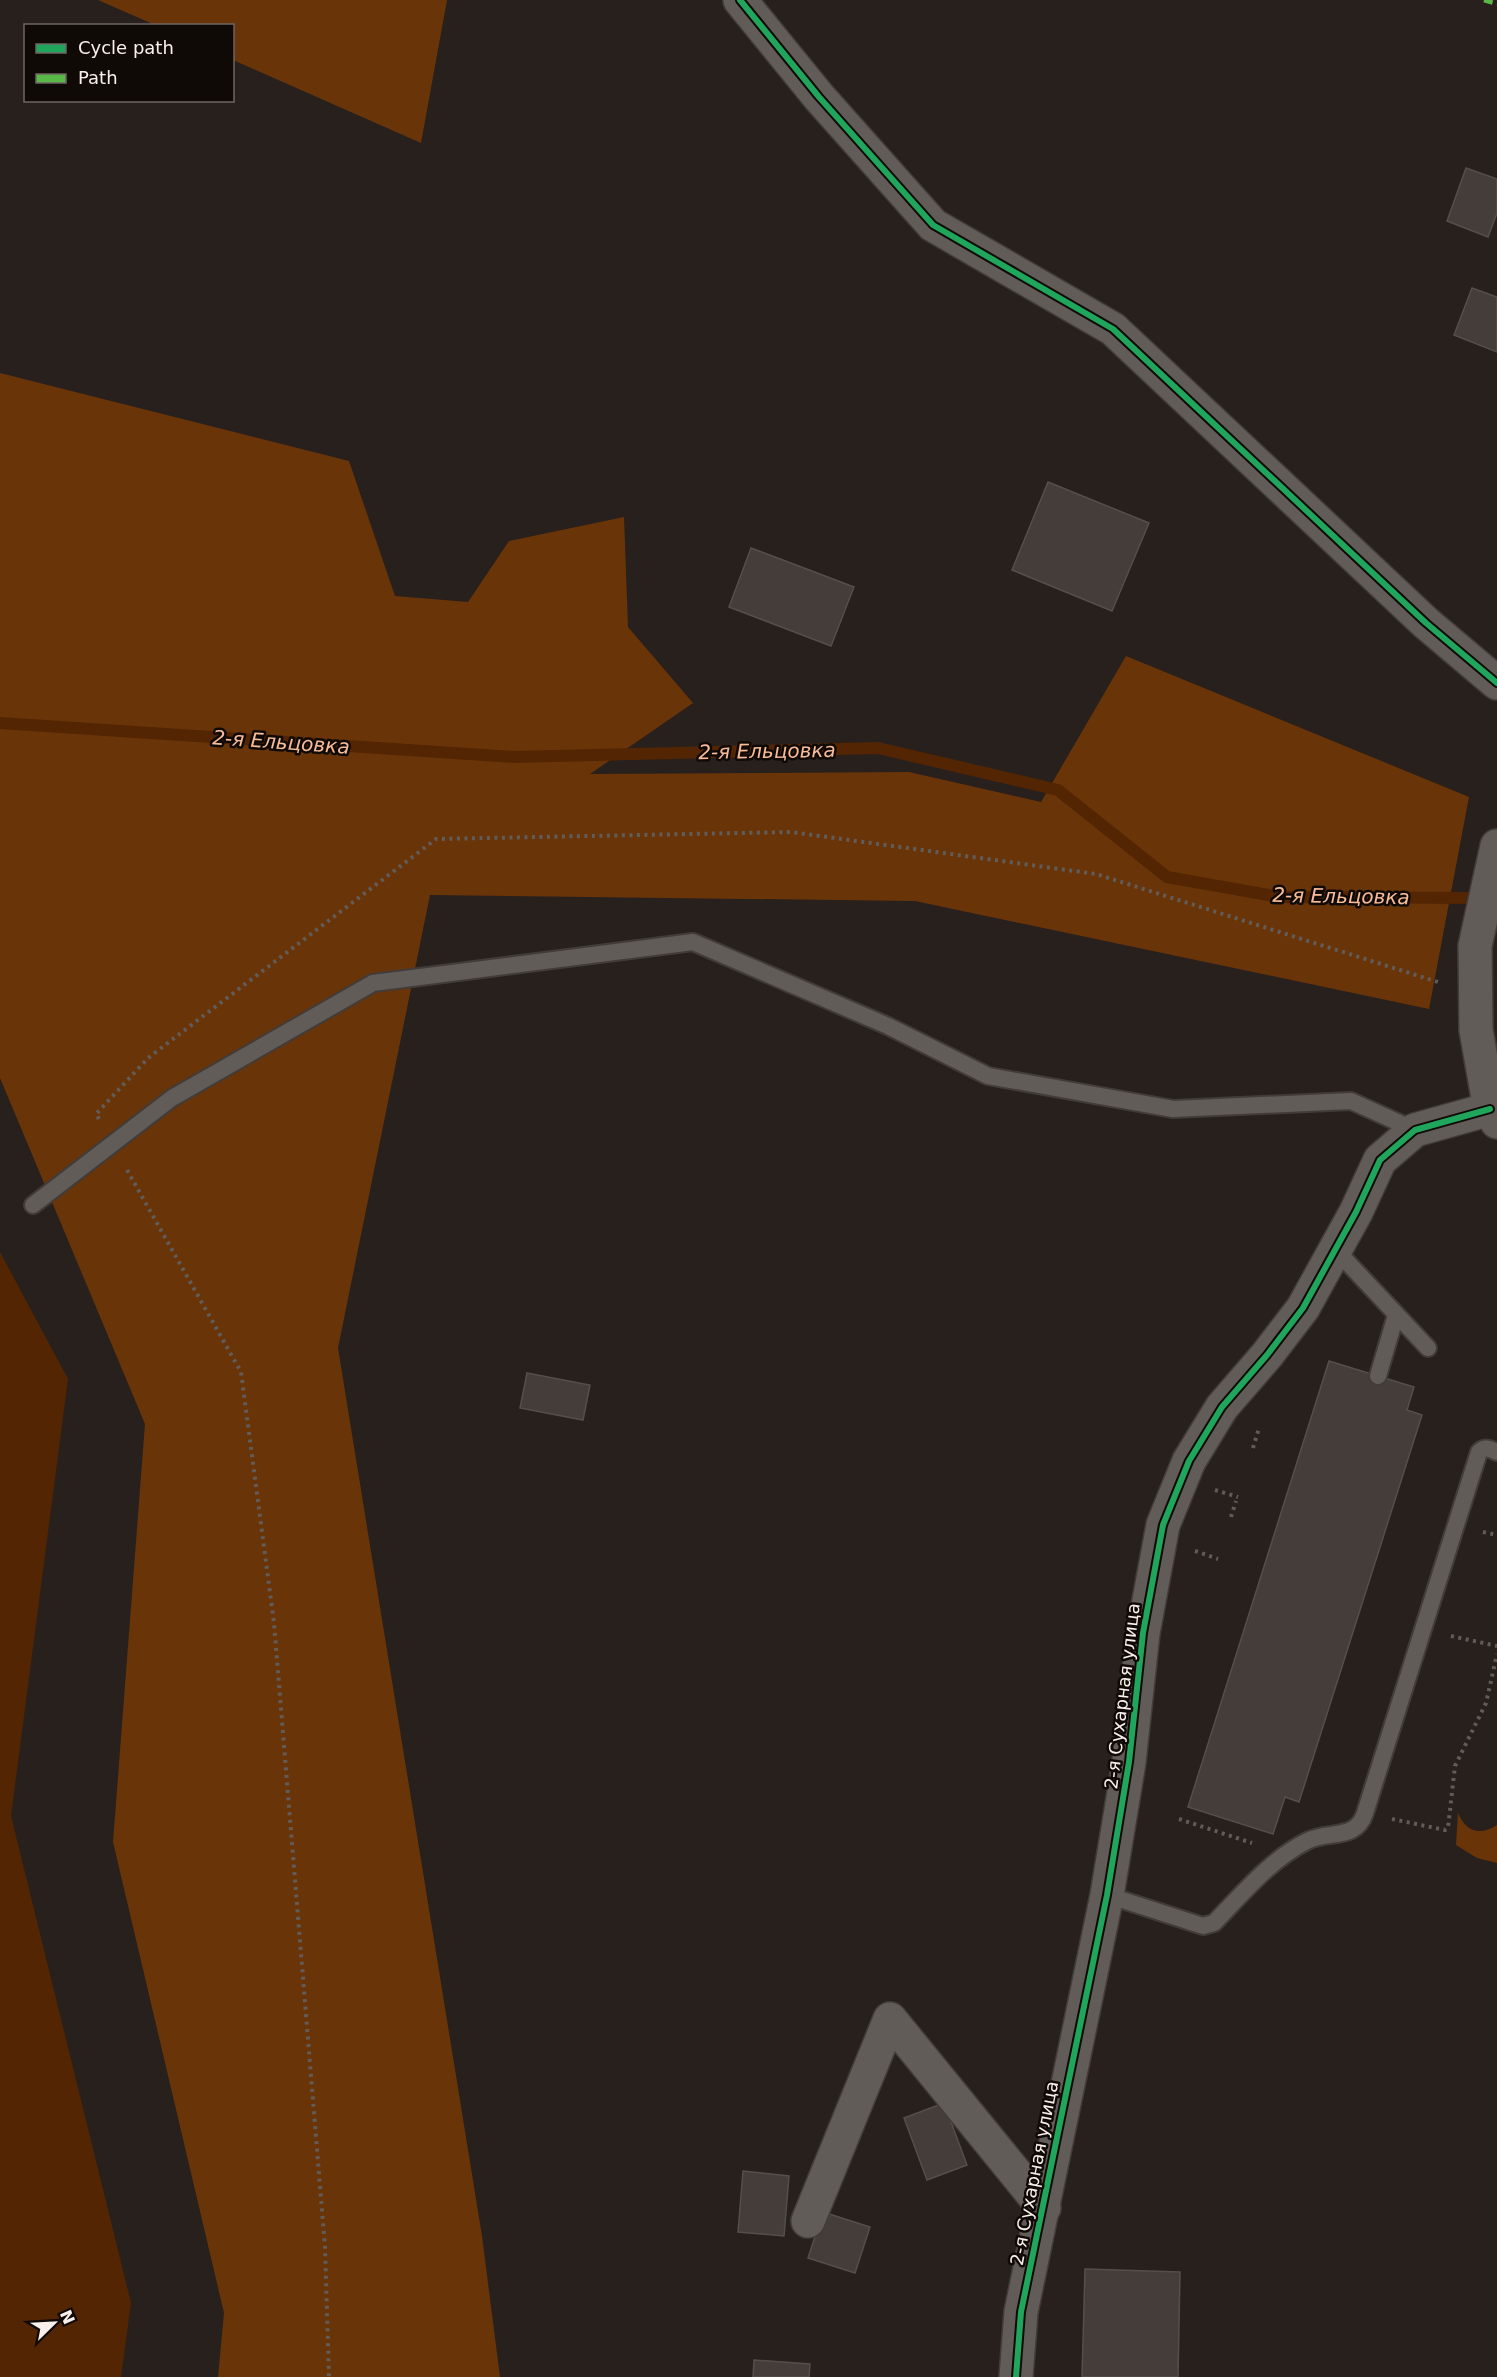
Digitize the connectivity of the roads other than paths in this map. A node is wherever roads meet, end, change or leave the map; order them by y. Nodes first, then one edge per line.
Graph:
1 (740, 0) edge
2 (1497, 683) edge
3 (1497, 846) edge
4 (1494, 1116) edge
5 (1415, 1130) junction
6 (33, 1205) dead end
7 (1335, 1249) junction
8 (1396, 1315) junction
9 (1428, 1348) dead end
10 (1378, 1376) dead end
11 (1497, 1452) edge
12 (1107, 1895) junction
13 (1044, 2208) junction
14 (808, 2221) dead end
15 (1016, 2377) edge

1 - 2 street
3 - 4 street
4 - 5 street, 2-я Сухарная улица
5 - 6 lane
5 - 7 street, 2-я Сухарная улица
7 - 8 lane
7 - 12 street, 2-я Сухарная улица
8 - 9 lane
8 - 10 lane
11 - 12 lane
12 - 13 street, 2-я Сухарная улица
13 - 14 street
13 - 15 street, 2-я Сухарная улица

